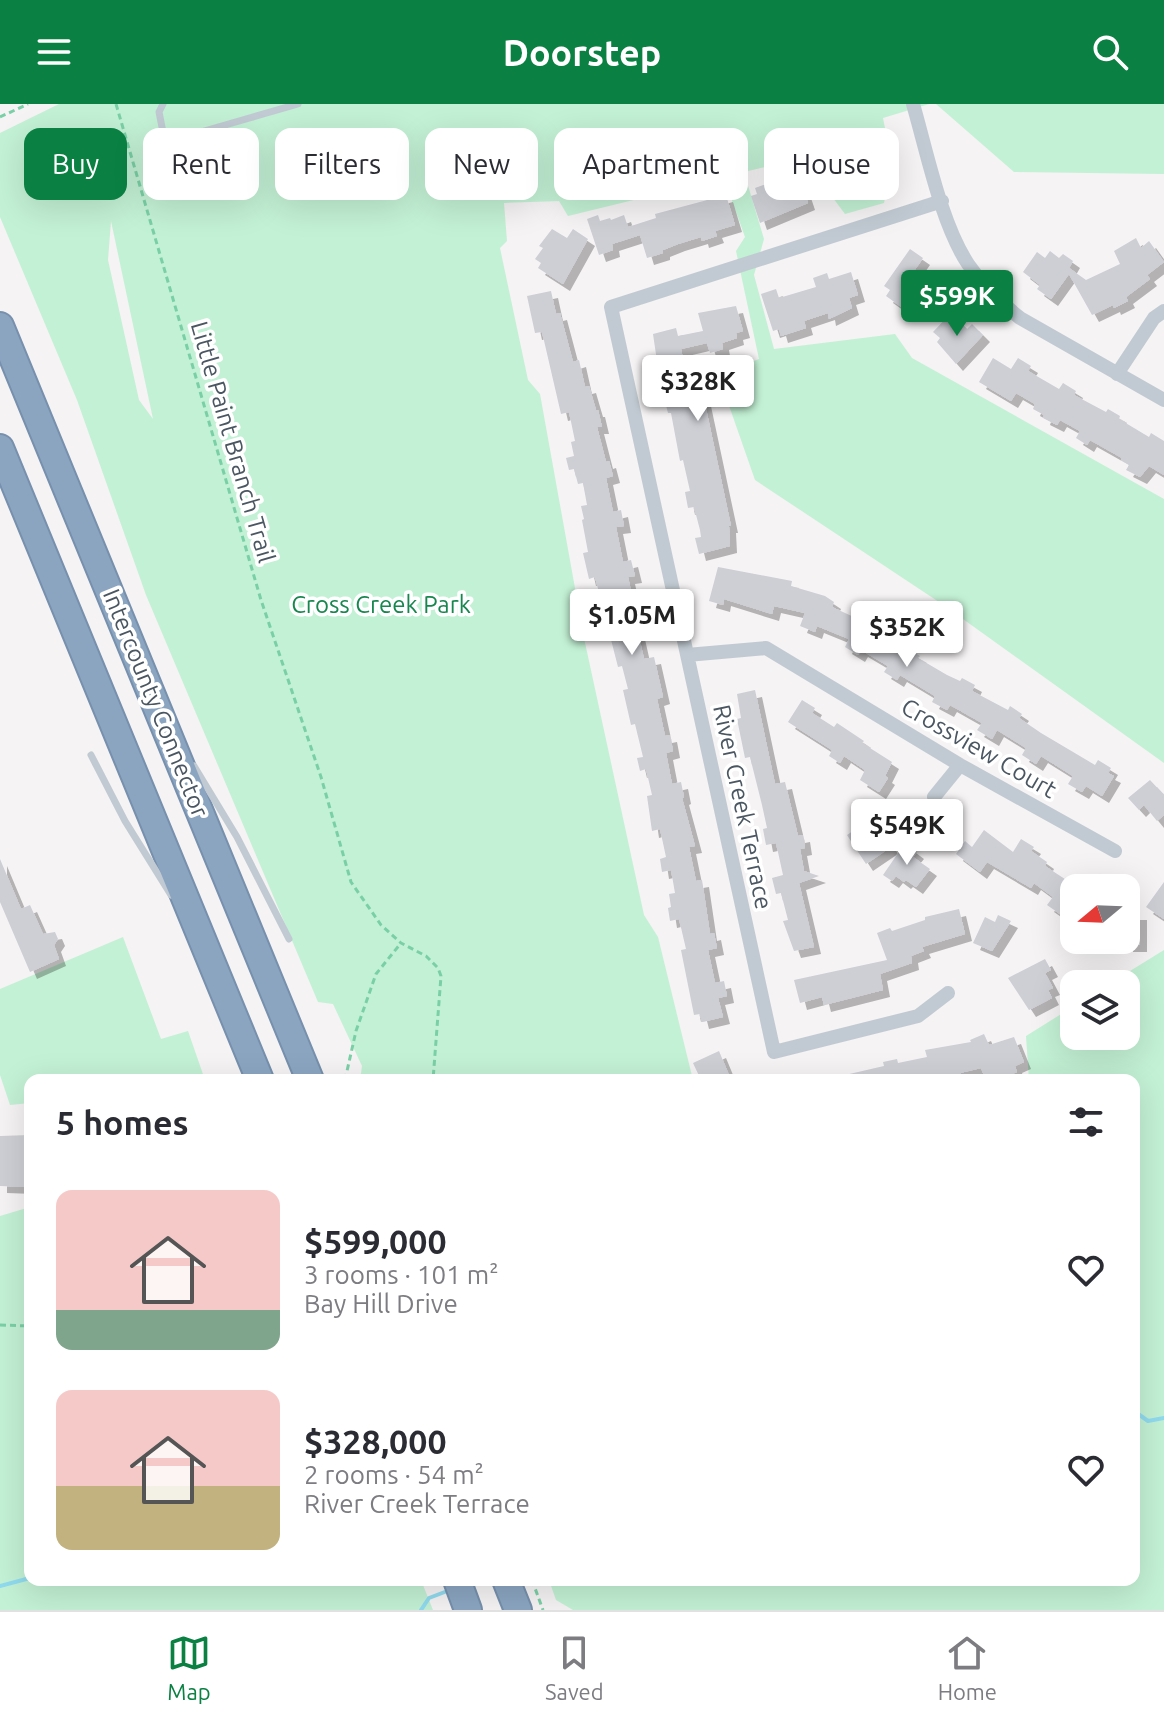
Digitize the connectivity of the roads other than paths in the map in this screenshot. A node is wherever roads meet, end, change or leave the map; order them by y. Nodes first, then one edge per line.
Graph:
1 (163, 104) edge
2 (298, 104) edge
3 (913, 104) edge
4 (942, 201) junction
5 (1164, 311) edge
6 (0, 326) edge
7 (1117, 374) junction
8 (1164, 400) edge
9 (0, 448) edge
10 (687, 655) junction
11 (160, 712) junction
12 (184, 750) dead end
13 (91, 755) dead end
14 (192, 763) dead end
15 (960, 765) junction
16 (934, 797) dead end
17 (1115, 851) dead end
18 (173, 898) dead end
19 (182, 911) dead end
20 (289, 939) dead end
21 (207, 951) junction
22 (948, 993) dead end
23 (258, 1074) edge
24 (308, 1074) edge
25 (459, 1586) edge
26 (508, 1586) edge
27 (468, 1610) edge
28 (518, 1610) edge

1 - 2 lane
3 - 4 street
4 - 7 street
4 - 10 street, River Creek Terrace
5 - 7 street
6 - 11 highway, Intercounty Connector
7 - 8 street
9 - 21 highway, Intercounty Connector
10 - 15 street, Crossview Court
10 - 22 street, River Creek Terrace
11 - 12 lane
11 - 24 highway, Intercounty Connector
13 - 18 lane
14 - 20 lane
15 - 16 street
15 - 17 street, Crossview Court
19 - 21 lane
21 - 23 highway, Intercounty Connector
25 - 27 highway
26 - 28 highway

